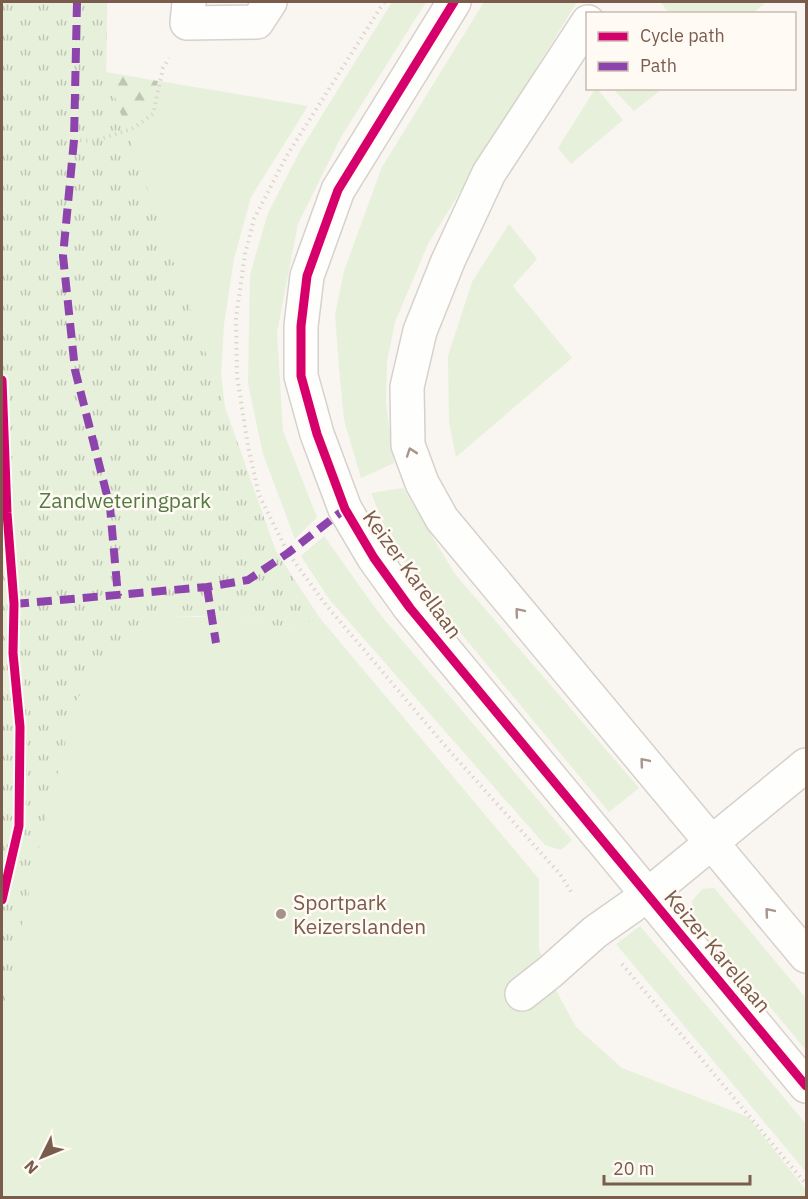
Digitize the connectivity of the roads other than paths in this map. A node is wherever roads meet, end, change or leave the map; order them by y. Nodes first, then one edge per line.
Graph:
1 (270, 2) edge
2 (454, 2) edge
3 (188, 12) edge
4 (586, 25) edge
5 (807, 765) edge
6 (712, 843) junction
7 (649, 894) junction
8 (807, 957) edge
9 (522, 994) dead end
10 (807, 1086) edge

1 - 3 street
2 - 7 street, Keizer Karellaan
6 -> 4 street
5 - 6 street
6 - 7 street
8 -> 6 street
7 - 9 street
7 - 10 street, Keizer Karellaan

